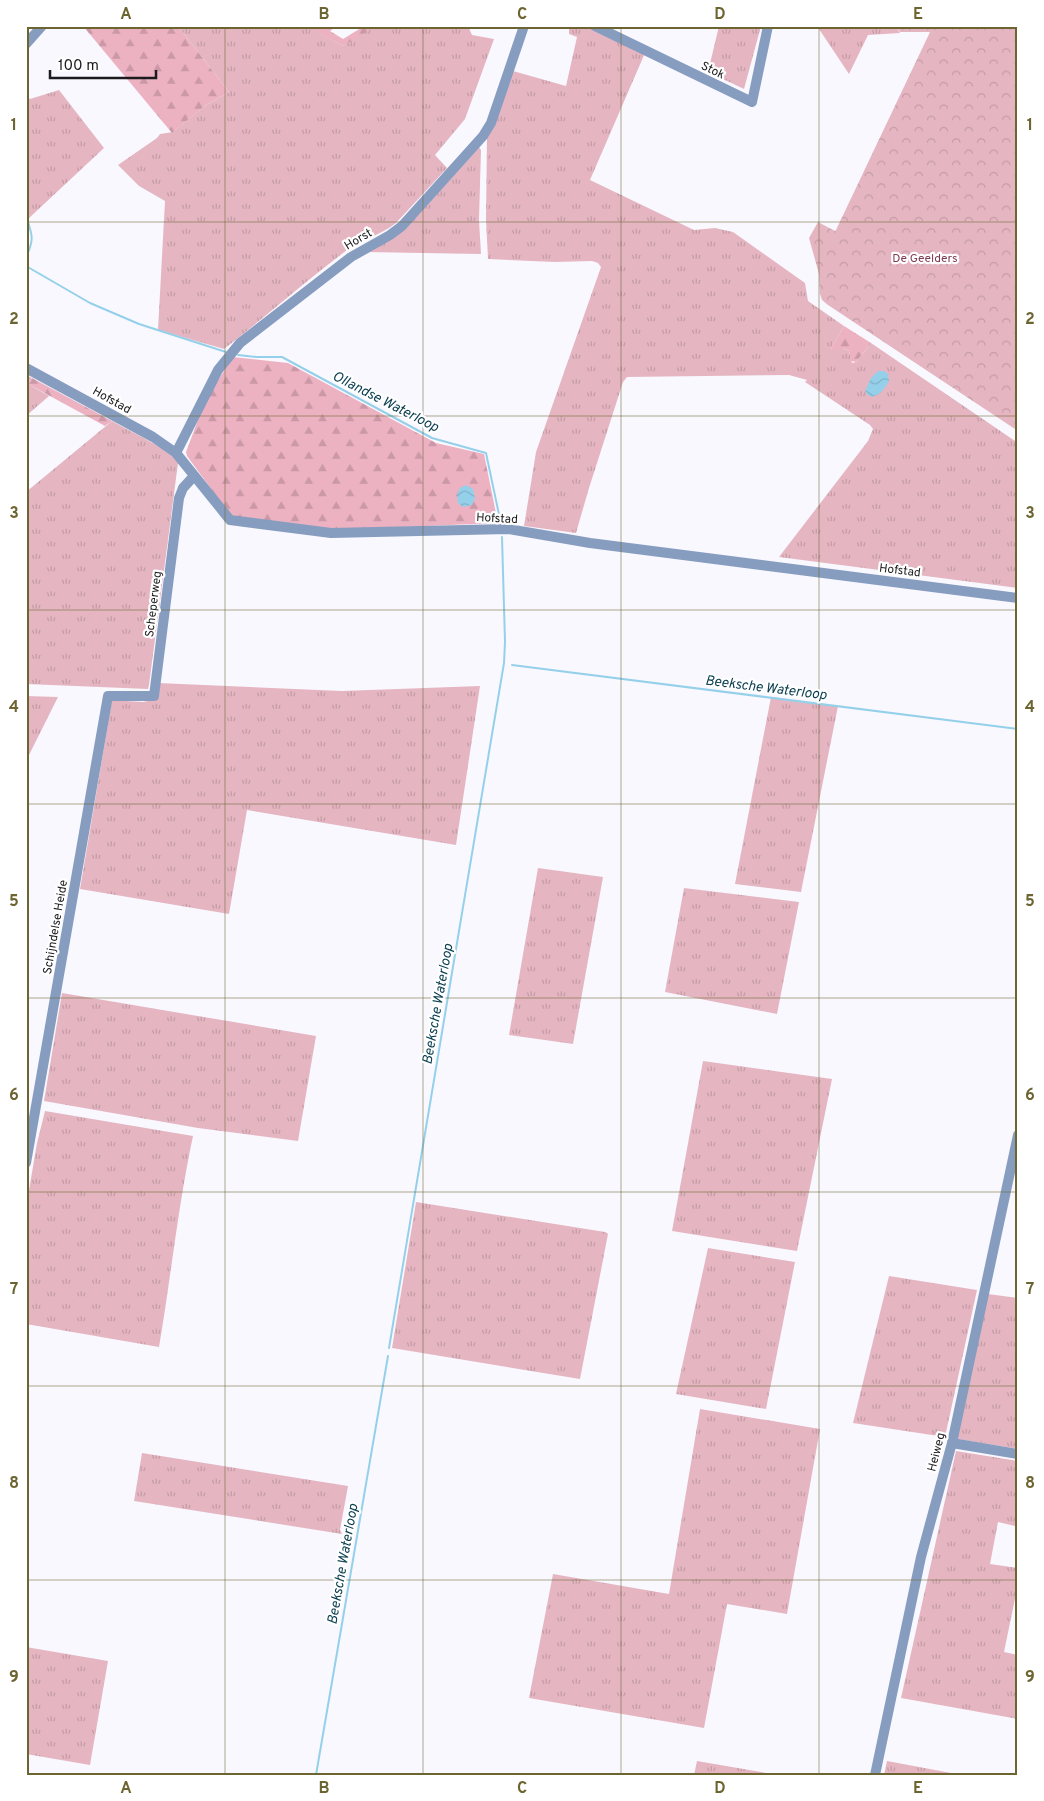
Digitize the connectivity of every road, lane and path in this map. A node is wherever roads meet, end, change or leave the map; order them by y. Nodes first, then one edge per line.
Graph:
1 (42, 26) edge
2 (524, 26) edge
3 (595, 26) edge
4 (768, 26) edge
5 (26, 44) edge
6 (26, 368) edge
7 (176, 453) junction
8 (194, 476) junction
9 (1018, 598) edge
10 (108, 696) joint
11 (1018, 1135) edge
12 (26, 1163) edge
13 (952, 1443) junction
14 (1018, 1454) edge
15 (875, 1775) edge

1 - 5 street
2 - 7 street, Horst
3 - 4 street, Stok
6 - 7 street, Hofstad
7 - 8 street, Hofstad
8 - 9 street, Hofstad
8 - 10 street, Scheperweg
10 - 12 street, Schijndelse Heide
11 - 13 street, Heiweg
13 - 14 street
13 - 15 street, Heiweg

